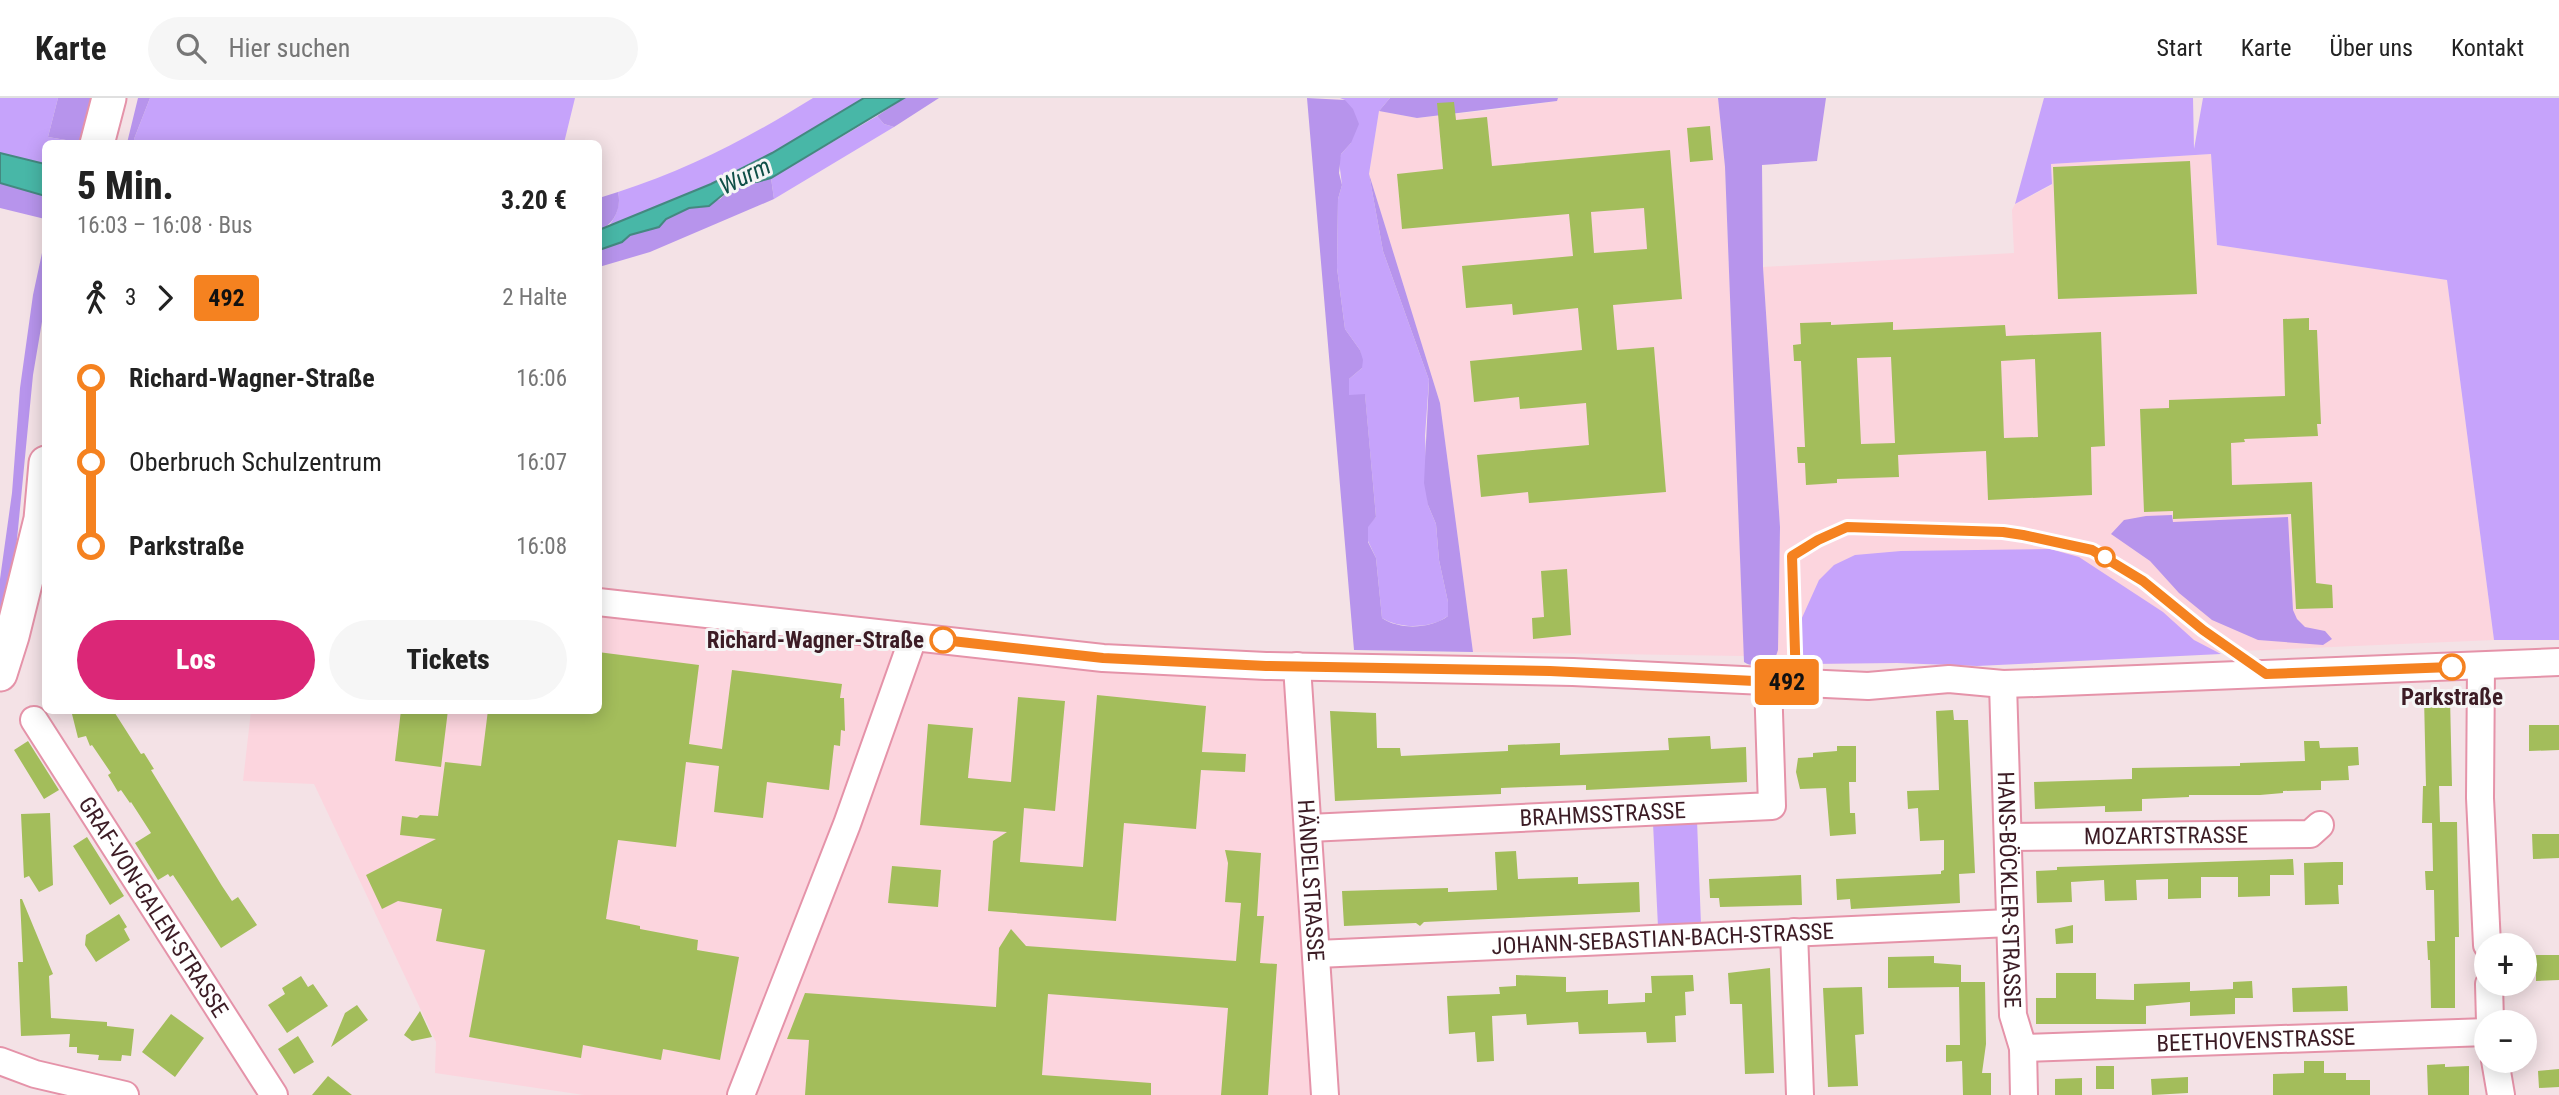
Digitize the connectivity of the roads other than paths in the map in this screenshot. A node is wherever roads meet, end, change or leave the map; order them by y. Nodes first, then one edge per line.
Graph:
1 (109, 98) edge
2 (98, 140) edge
3 (42, 524) edge
4 (602, 602) edge
5 (913, 638) junction
6 (2559, 662) edge
7 (1297, 666) junction
8 (2481, 666) junction
9 (0, 674) edge
10 (1768, 681) junction
11 (2003, 684) junction
12 (34, 720) dead end
13 (2320, 825) dead end
14 (1309, 828) junction
15 (2008, 837) junction
16 (2010, 923) junction
17 (1794, 932) junction
18 (2486, 933) edge
19 (1317, 954) junction
20 (2474, 1032) edge
21 (2023, 1048) junction
22 (0, 1060) edge
23 (2497, 1073) edge
24 (110, 1094) edge
25 (274, 1095) edge
26 (741, 1095) edge
27 (1325, 1095) edge
28 (1800, 1095) edge
29 (2024, 1095) edge
30 (2501, 1095) edge

1 - 2 main road
3 - 9 main road
4 - 5 street
5 - 7 street
5 - 26 street
6 - 8 street
7 - 10 street
7 - 14 street, HÄNDELSTRASSE
8 - 11 street
8 - 18 street
10 - 11 street
10 - 14 street, BRAHMSSTRASSE
11 - 15 street, HANS-BÖCKLER-STRASSE
12 - 25 street, GRAF-VON-GALEN-STRASSE
13 - 15 street, MOZARTSTRASSE
14 - 19 street, HÄNDELSTRASSE
15 - 16 street, HANS-BÖCKLER-STRASSE
16 - 17 street, JOHANN-SEBASTIAN-BACH-STRASSE
16 - 21 street, HANS-BÖCKLER-STRASSE
17 - 19 street, JOHANN-SEBASTIAN-BACH-STRASSE
17 - 28 street
19 - 27 street, HÄNDELSTRASSE
20 - 21 street, BEETHOVENSTRASSE
21 - 29 street, HANS-BÖCKLER-STRASSE
22 - 24 street
23 - 30 street

